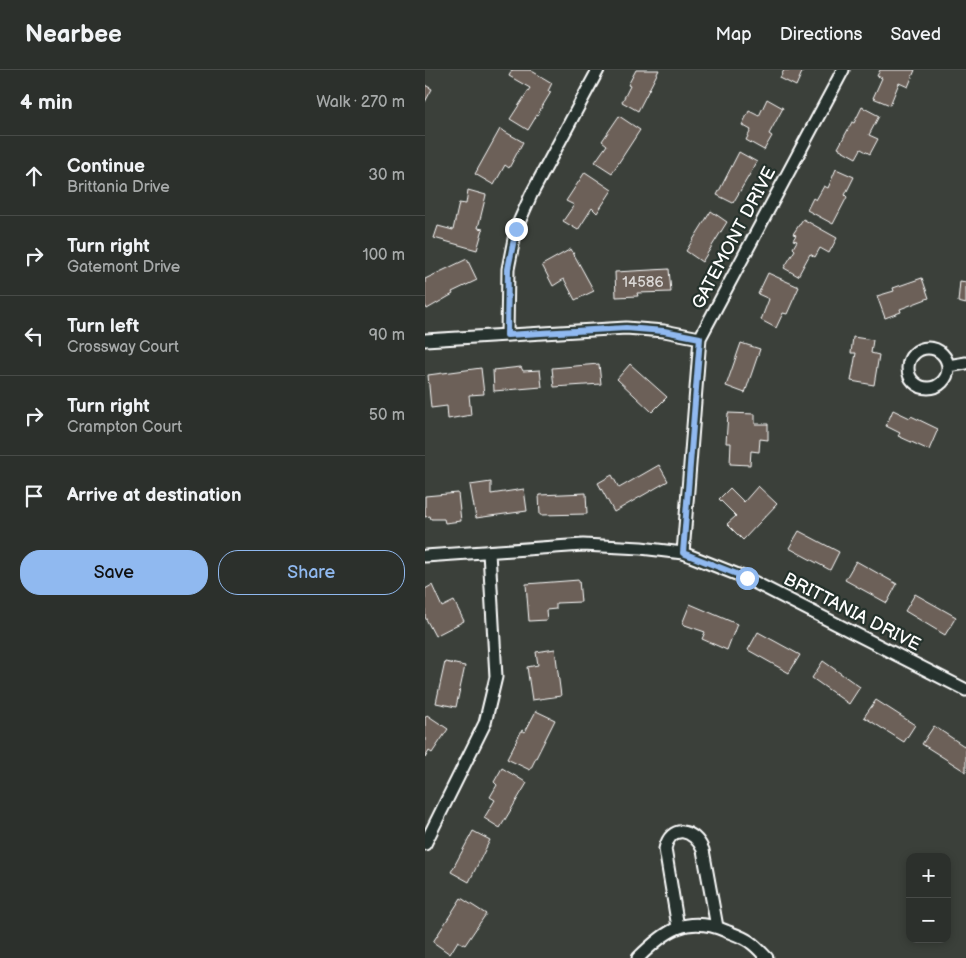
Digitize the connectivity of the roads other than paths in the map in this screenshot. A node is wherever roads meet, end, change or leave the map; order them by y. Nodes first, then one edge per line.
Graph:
1 (598, 70) edge
2 (843, 70) edge
3 (507, 335) junction
4 (700, 338) junction
5 (425, 340) edge
6 (966, 363) edge
7 (947, 366) dead end
8 (489, 552) junction
9 (683, 553) junction
10 (425, 556) edge
11 (966, 690) edge
12 (425, 844) edge
13 (717, 927) junction
14 (678, 928) junction
15 (638, 958) edge
16 (767, 958) edge

1 - 3 street
2 - 4 street, GATEMONT DRIVE
3 - 4 street
3 - 5 street
4 - 9 street, GATEMONT DRIVE
6 - 7 street
8 - 9 street, BRITTANIA DRIVE
8 - 10 street, BRITTANIA DRIVE
8 - 12 street
9 - 11 street, BRITTANIA DRIVE
13 - 14 street
13 - 14 street
13 - 16 street
14 - 15 street

